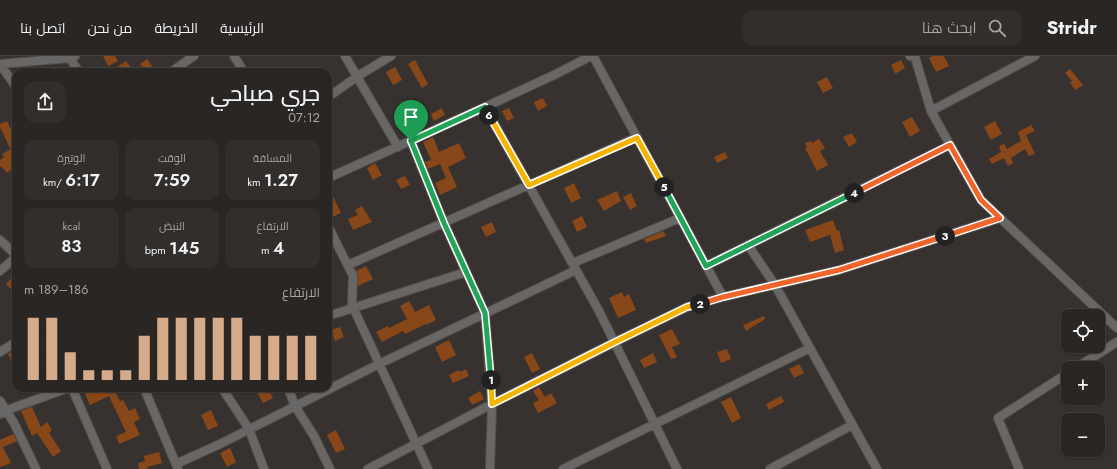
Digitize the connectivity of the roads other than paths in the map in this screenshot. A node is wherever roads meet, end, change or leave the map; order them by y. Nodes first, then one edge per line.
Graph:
1 (194, 56) edge
2 (234, 56) edge
3 (345, 56) edge
4 (391, 56) edge
5 (592, 56) edge
6 (910, 56) edge
7 (1035, 56) edge
8 (73, 57) edge
9 (0, 64) edge
10 (77, 68) edge
11 (177, 68) edge
12 (242, 68) edge
13 (357, 77) junction
14 (12, 82) edge
15 (332, 94) edge
16 (485, 107) junction
17 (931, 111) junction
18 (637, 138) junction
19 (411, 141) junction
20 (950, 145) junction
21 (398, 147) junction
22 (332, 176) edge
23 (529, 185) junction
24 (680, 218) junction
25 (1000, 218) junction
26 (444, 223) junction
27 (332, 234) edge
28 (0, 240) edge
29 (748, 245) junction
30 (12, 252) edge
31 (12, 260) edge
32 (348, 265) junction
33 (706, 266) junction
34 (574, 267) junction
35 (0, 271) edge
36 (466, 272) junction
37 (776, 285) junction
38 (723, 297) junction
39 (353, 308) junction
40 (485, 313) junction
41 (332, 315) edge
42 (1117, 328) edge
43 (615, 342) junction
44 (1117, 342) edge
45 (12, 344) edge
46 (810, 348) junction
47 (0, 352) edge
48 (1087, 361) edge
49 (379, 364) junction
50 (1061, 378) edge
51 (332, 388) edge
52 (57, 392) edge
53 (74, 392) edge
54 (146, 392) edge
55 (225, 392) edge
56 (290, 392) edge
57 (323, 392) edge
58 (0, 401) edge
59 (492, 404) junction
60 (295, 406) junction
61 (3, 412) edge
62 (655, 424) junction
63 (852, 425) junction
64 (249, 429) junction
65 (416, 444) junction
66 (177, 466) edge
67 (36, 469) edge
68 (107, 469) edge
69 (264, 469) edge
70 (330, 469) edge
71 (368, 469) edge
72 (428, 469) edge
73 (490, 469) edge
74 (563, 469) edge
75 (677, 469) edge
76 (770, 469) edge
77 (877, 469) edge
78 (1019, 469) edge

1 - 11 street
2 - 12 street
3 - 13 street
4 - 13 street
5 - 16 street
5 - 18 street
6 - 17 street
7 - 17 street
8 - 9 street
8 - 10 street
9 - 14 street
13 - 15 street
13 - 21 street
16 - 19 street
16 - 23 street
17 - 20 street
18 - 23 street
18 - 24 street
19 - 21 street
19 - 26 street
20 - 25 street
20 - 29 street
21 - 22 street
23 - 26 street
23 - 34 street
24 - 33 street
24 - 34 street
25 - 37 street
25 - 42 street
26 - 32 street
26 - 36 street
27 - 32 street
28 - 30 street
29 - 33 street
29 - 37 street
31 - 35 street
32 - 39 street
33 - 38 street
34 - 40 street
34 - 43 street
36 - 39 street
36 - 40 street
37 - 38 street
37 - 46 street
38 - 43 street
39 - 41 street
39 - 49 street
40 - 49 street
40 - 59 street
43 - 59 street
43 - 62 street
44 - 48 street
45 - 47 street
46 - 62 street
46 - 63 street
49 - 51 street
49 - 65 street
50 - 78 street
52 - 61 street
53 - 68 street
54 - 66 street
55 - 64 street
56 - 60 street
57 - 60 street
58 - 61 street
59 - 65 street
59 - 73 street
60 - 64 street
60 - 70 street
61 - 67 street
62 - 74 street
62 - 75 street
63 - 76 street
63 - 77 street
64 - 66 street
64 - 69 street
65 - 71 street
65 - 72 street

